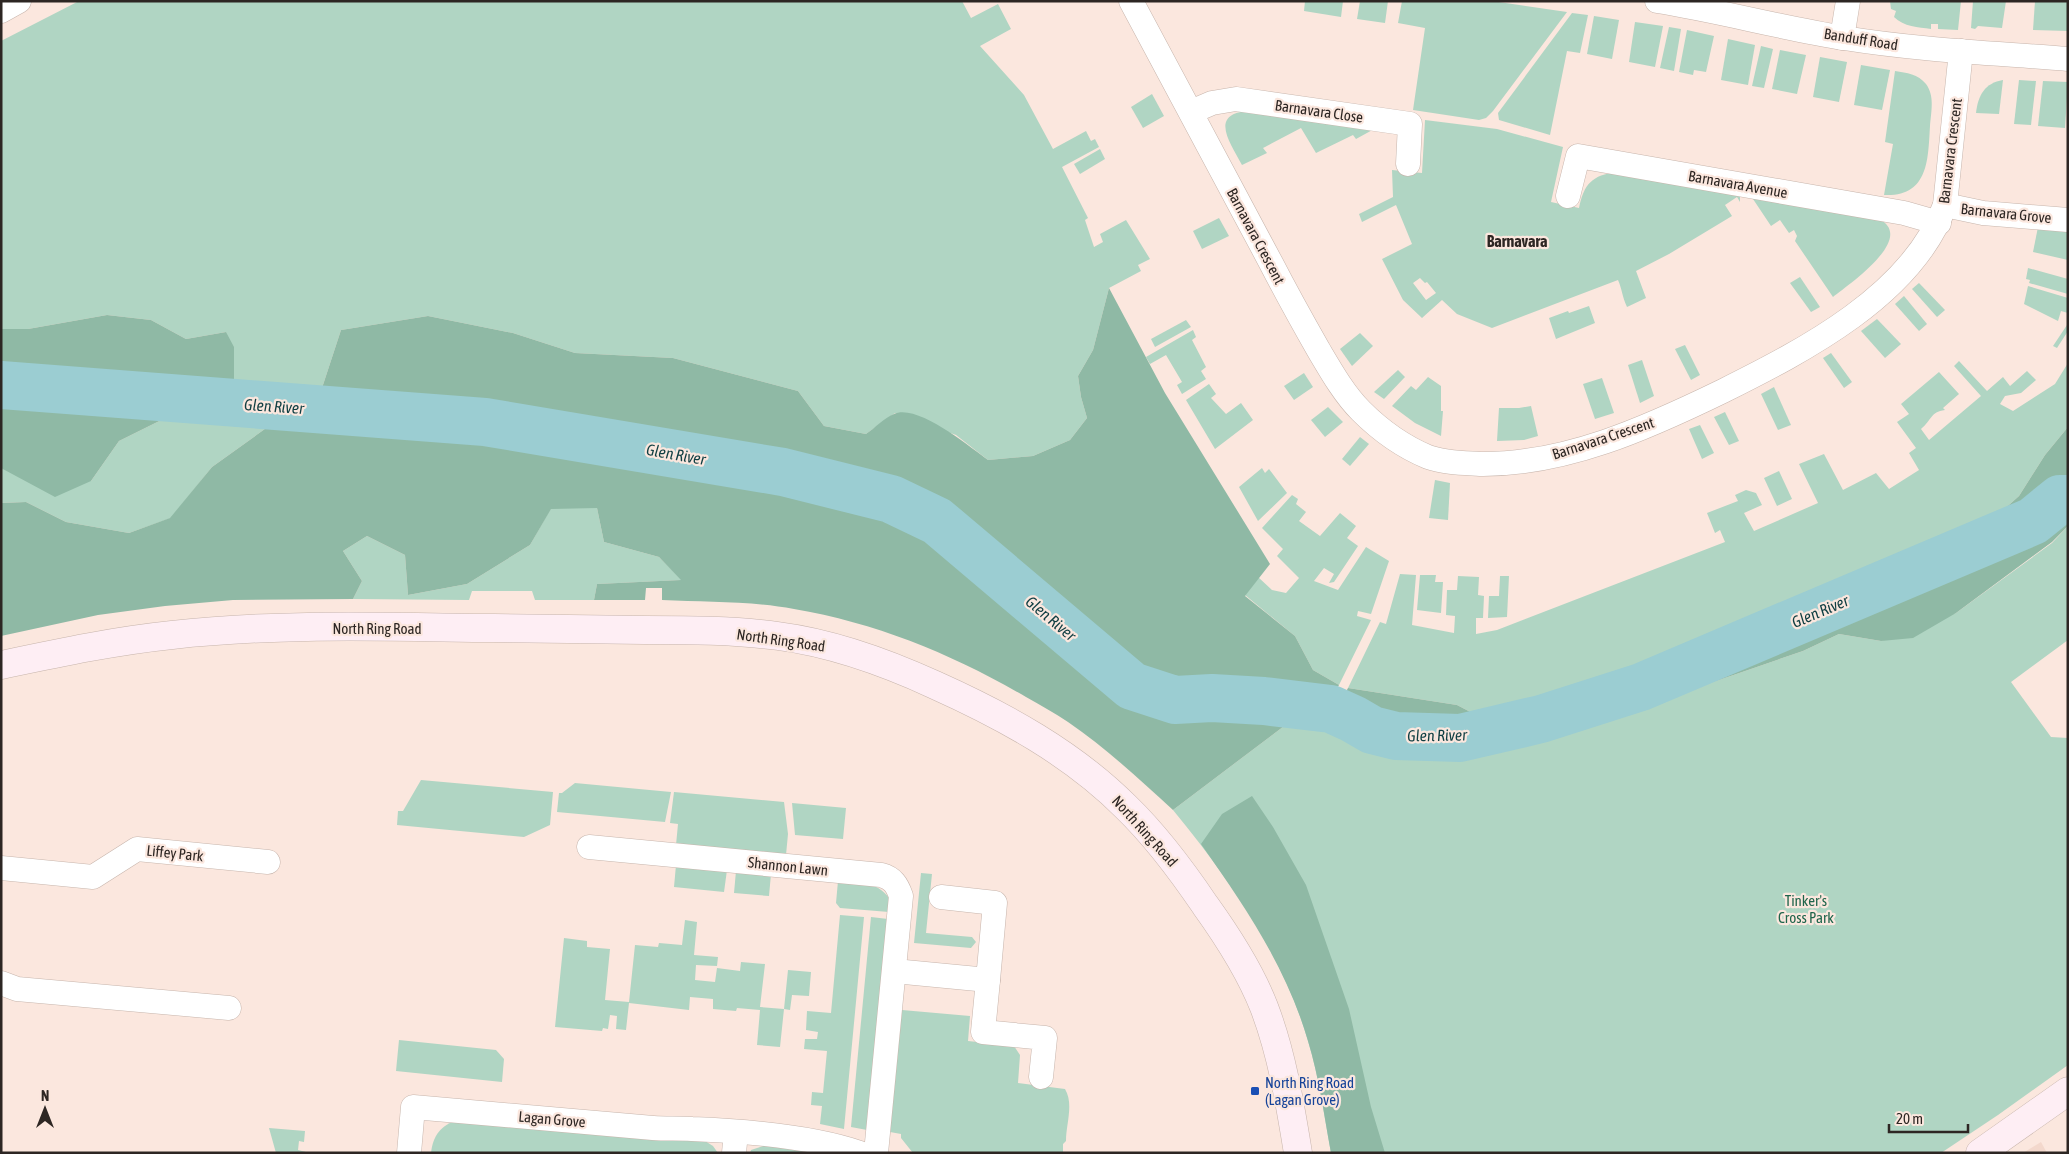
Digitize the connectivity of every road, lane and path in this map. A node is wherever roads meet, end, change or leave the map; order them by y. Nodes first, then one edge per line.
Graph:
1 (19, 1) edge
2 (1132, 1) edge
3 (1657, 1) edge
4 (1848, 1) edge
5 (1, 11) edge
6 (1842, 38) junction
7 (1961, 51) junction
8 (2068, 59) edge
9 (1191, 112) junction
10 (1408, 164) dead end
11 (1568, 196) dead end
12 (1942, 214) junction
13 (2068, 220) edge
14 (1, 665) edge
15 (589, 847) dead end
16 (268, 862) dead end
17 (1, 868) edge
18 (941, 897) dead end
19 (894, 971) junction
20 (988, 980) junction
21 (1, 983) edge
22 (229, 1008) dead end
23 (1041, 1077) dead end
24 (2068, 1091) edge
25 (735, 1142) edge
26 (409, 1153) edge
27 (860, 1153) edge
28 (876, 1153) edge
29 (1298, 1153) edge
30 (1980, 1153) edge

1 - 5 street
2 - 9 street, Barnavara Crescent
3 - 6 street, Banduff Road
4 - 6 street
6 - 7 street, Banduff Road
7 - 8 street, Banduff Road
7 - 12 street, Barnavara Crescent
9 - 10 street, Barnavara Close
9 - 12 street, Barnavara Crescent
11 - 12 street, Barnavara Avenue
12 - 13 street, Barnavara Grove
14 - 29 main road, North Ring Road
15 - 19 street, Shannon Lawn
16 - 17 street, Liffey Park
18 - 20 street
19 - 20 street
19 - 28 street, Shannon Lawn
20 - 23 street
21 - 22 street
24 - 30 main road
25 - 26 street, Lagan Grove
25 - 27 street, Lagan Grove

